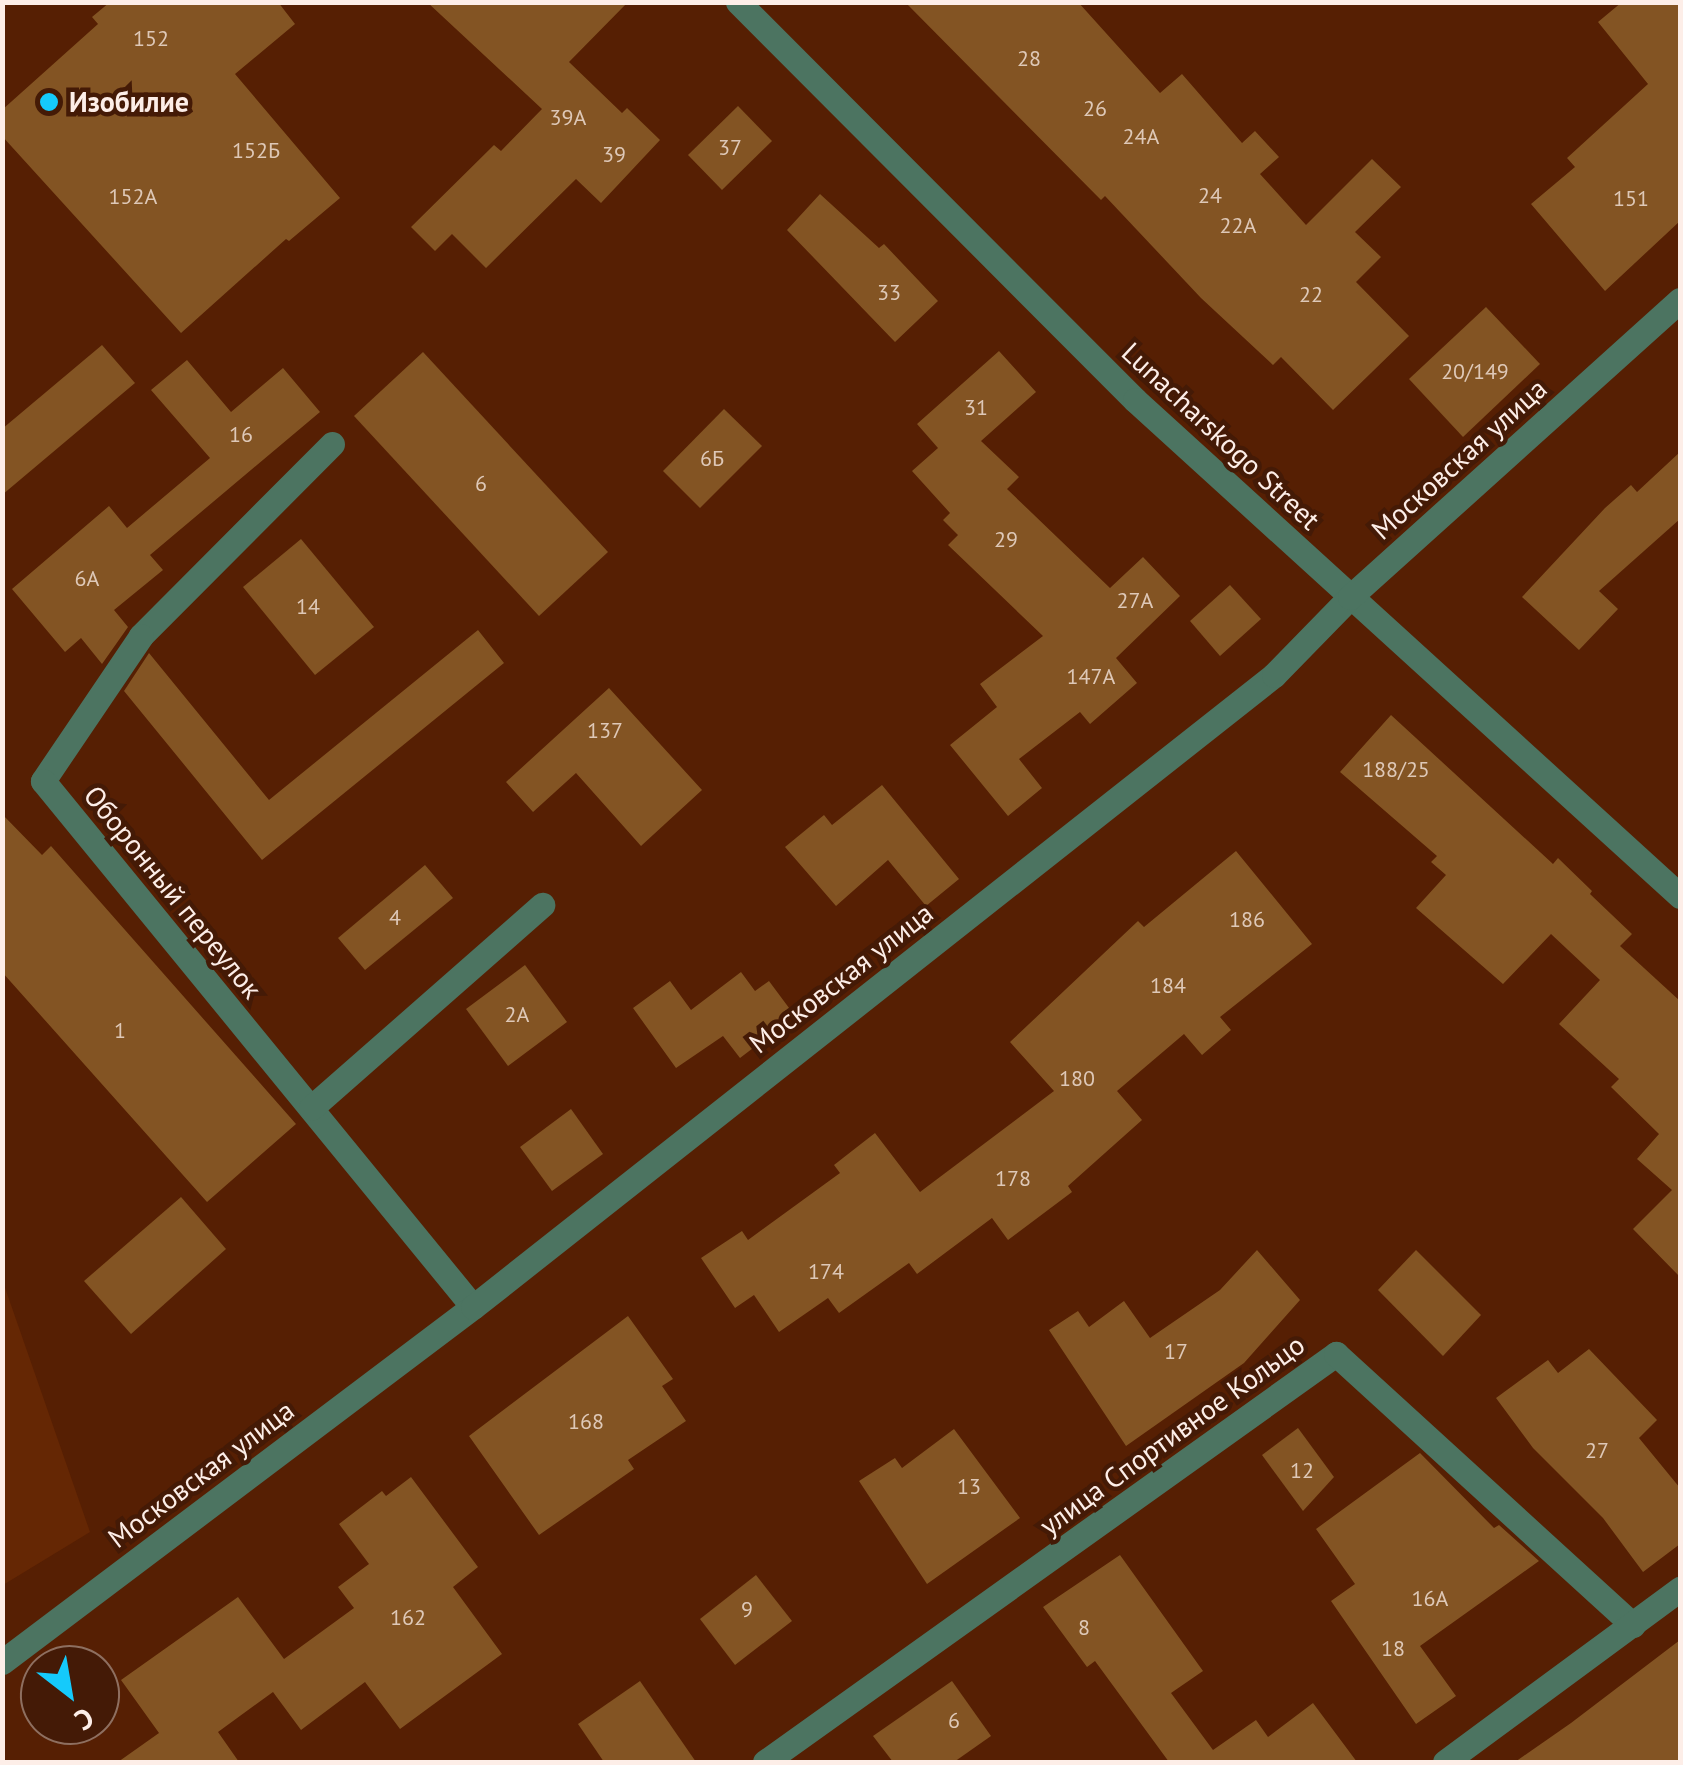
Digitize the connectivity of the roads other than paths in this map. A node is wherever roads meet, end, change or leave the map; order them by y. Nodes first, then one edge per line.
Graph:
1 (738, 2) edge
2 (1680, 300) edge
3 (332, 444) dead end
4 (1350, 597) junction
5 (1680, 896) edge
6 (542, 905) dead end
7 (310, 1108) junction
8 (473, 1307) junction
9 (1680, 1589) edge
10 (1633, 1625) junction
11 (2, 1662) edge
12 (765, 1762) edge
13 (1445, 1762) edge

1 - 4 street, Lunacharskogo Street
2 - 4 street, Московская улица
3 - 7 street, Оборонный переулок
4 - 5 street, Lunacharskogo Street
4 - 8 street, Московская улица
6 - 7 street
7 - 8 street, Оборонный переулок
8 - 11 street, Московская улица
9 - 10 street
10 - 12 street, улица Спортивное Кольцо
10 - 13 street

